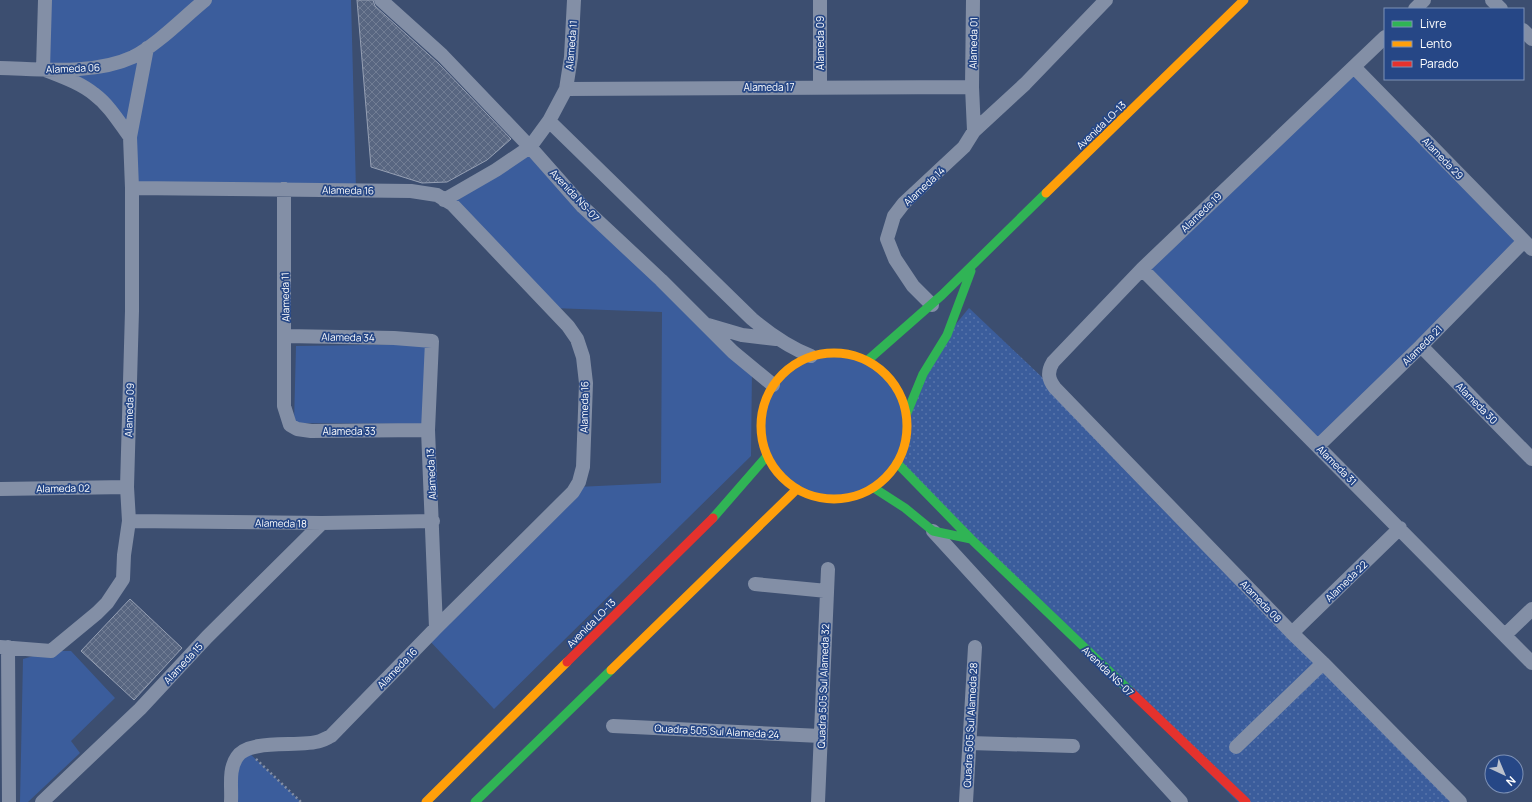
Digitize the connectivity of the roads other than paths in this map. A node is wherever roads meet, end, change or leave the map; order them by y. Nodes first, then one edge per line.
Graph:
1 (44, 0) edge
2 (205, 0) edge
3 (381, 0) edge
4 (574, 0) edge
5 (820, 0) edge
6 (973, 0) edge
7 (1106, 0) edge
8 (1244, 0) edge
9 (1424, 0) edge
10 (1492, 0) edge
11 (1415, 8) edge
12 (1500, 8) edge
13 (1524, 31) edge
14 (1384, 38) edge
15 (1532, 39) edge
16 (147, 48) junction
17 (1354, 67) junction
18 (0, 68) edge
19 (43, 69) junction
20 (820, 87) junction
21 (972, 87) junction
22 (566, 89) junction
23 (549, 121) junction
24 (974, 131) junction
25 (130, 137) junction
26 (530, 146) junction
27 (132, 188) junction
28 (284, 189) junction
29 (444, 200) junction
30 (1528, 245) edge
31 (973, 265) junction
32 (1142, 269) junction
33 (932, 305) junction
34 (706, 324) junction
35 (286, 336) junction
36 (411, 339) joint
37 (776, 339) junction
38 (1421, 346) junction
39 (811, 356) junction
40 (868, 360) junction
41 (773, 385) junction
42 (1065, 398) joint
43 (284, 406) joint
44 (907, 413) junction
45 (428, 430) junction
46 (1318, 446) junction
47 (767, 456) junction
48 (1532, 459) edge
49 (898, 463) junction
50 (127, 487) junction
51 (874, 488) junction
52 (0, 489) edge
53 (797, 489) junction
54 (129, 521) junction
55 (433, 521) junction
56 (322, 523) junction
57 (1400, 528) junction
58 (932, 531) junction
59 (971, 539) junction
60 (828, 569) dead end
61 (755, 584) dead end
62 (827, 591) junction
63 (1532, 609) edge
64 (436, 628) junction
65 (1292, 633) junction
66 (1505, 635) junction
67 (4, 647) edge
68 (975, 647) dead end
69 (1323, 662) junction
70 (1532, 663) edge
71 (613, 726) dead end
72 (821, 736) junction
73 (970, 743) junction
74 (1073, 746) dead end
75 (1236, 747) dead end
76 (9, 802) edge
77 (42, 802) edge
78 (231, 802) edge
79 (426, 802) edge
80 (475, 802) edge
81 (818, 802) edge
82 (966, 802) edge
83 (1181, 802) edge
84 (1246, 802) edge
85 (1460, 802) edge

1 - 19 street
2 - 16 street, Alameda 06
3 - 26 street, Avenida NS-07
4 - 22 street, Alameda 11
5 - 20 street, Alameda 09
6 - 21 street, Alameda 01
7 - 24 street, Alameda 14
8 - 31 street, Avenida LO-13
9 - 11 street
10 - 12 street
13 - 15 street
14 - 17 street, Alameda 19
16 - 19 street, Alameda 06
16 - 25 street
17 - 30 street, Alameda 29
17 - 32 street, Alameda 19
18 - 19 street, Alameda 06
19 - 25 street
20 - 21 street, Alameda 17
20 - 22 street, Alameda 17
21 - 24 street, Alameda 01
22 - 23 street, Alameda 11
23 - 26 street, Alameda 11
23 - 37 street
24 - 33 street, Alameda 14
25 - 27 street, Alameda 09
26 - 29 street, Alameda 11
26 - 34 street, Avenida NS-07
27 - 28 street, Alameda 16
27 - 50 street, Alameda 09
28 - 29 street, Alameda 16
28 - 35 street, Alameda 11
29 - 64 street, Alameda 16
30 - 38 street, Alameda 21
31 - 33 street, Avenida LO-13
31 - 44 street, Avenida LO-13
32 - 42 street, Alameda 19
32 - 46 street, Alameda 31
33 - 40 street, Avenida LO-13
34 - 37 street
34 - 41 street, Avenida NS-07
35 - 36 street, Alameda 34
35 - 43 street, Alameda 11
36 - 45 street, Alameda 13
37 - 39 street
38 - 46 street, Alameda 21
38 - 48 street, Alameda 30
39 - 40 street
39 - 41 street
40 - 44 street
41 - 47 street
42 - 65 street, Alameda 08
43 - 45 street, Alameda 33
44 - 49 street
45 - 55 street, Alameda 13
46 - 57 street, Alameda 31
47 - 53 street
47 - 79 street, Avenida LO-13
49 - 51 street
49 - 59 street, Avenida NS-07
50 - 52 street, Alameda 02
50 - 54 street, Alameda 09
51 - 53 street
51 - 58 street
53 - 80 street
54 - 56 street, Alameda 18
54 - 67 street, Alameda 09
55 - 56 street, Alameda 18
55 - 64 street, Alameda 13
56 - 77 street, Alameda 15
57 - 65 street, Alameda 22
57 - 66 street, Alameda 31
58 - 59 street
58 - 83 street
59 - 84 street, Avenida NS-07
60 - 62 street, Quadra 505 Sul Alameda 32
61 - 62 street
62 - 72 street, Quadra 505 Sul Alameda 32
63 - 66 street
64 - 78 street, Alameda 16
65 - 69 street, Alameda 08
66 - 70 street, Alameda 31
67 - 76 street
68 - 73 street, Quadra 505 Sul Alameda 28
69 - 75 street
69 - 85 street, Alameda 08
71 - 72 street, Quadra 505 Sul Alameda 24
72 - 81 street, Quadra 505 Sul Alameda 32
73 - 74 street
73 - 82 street, Quadra 505 Sul Alameda 28

